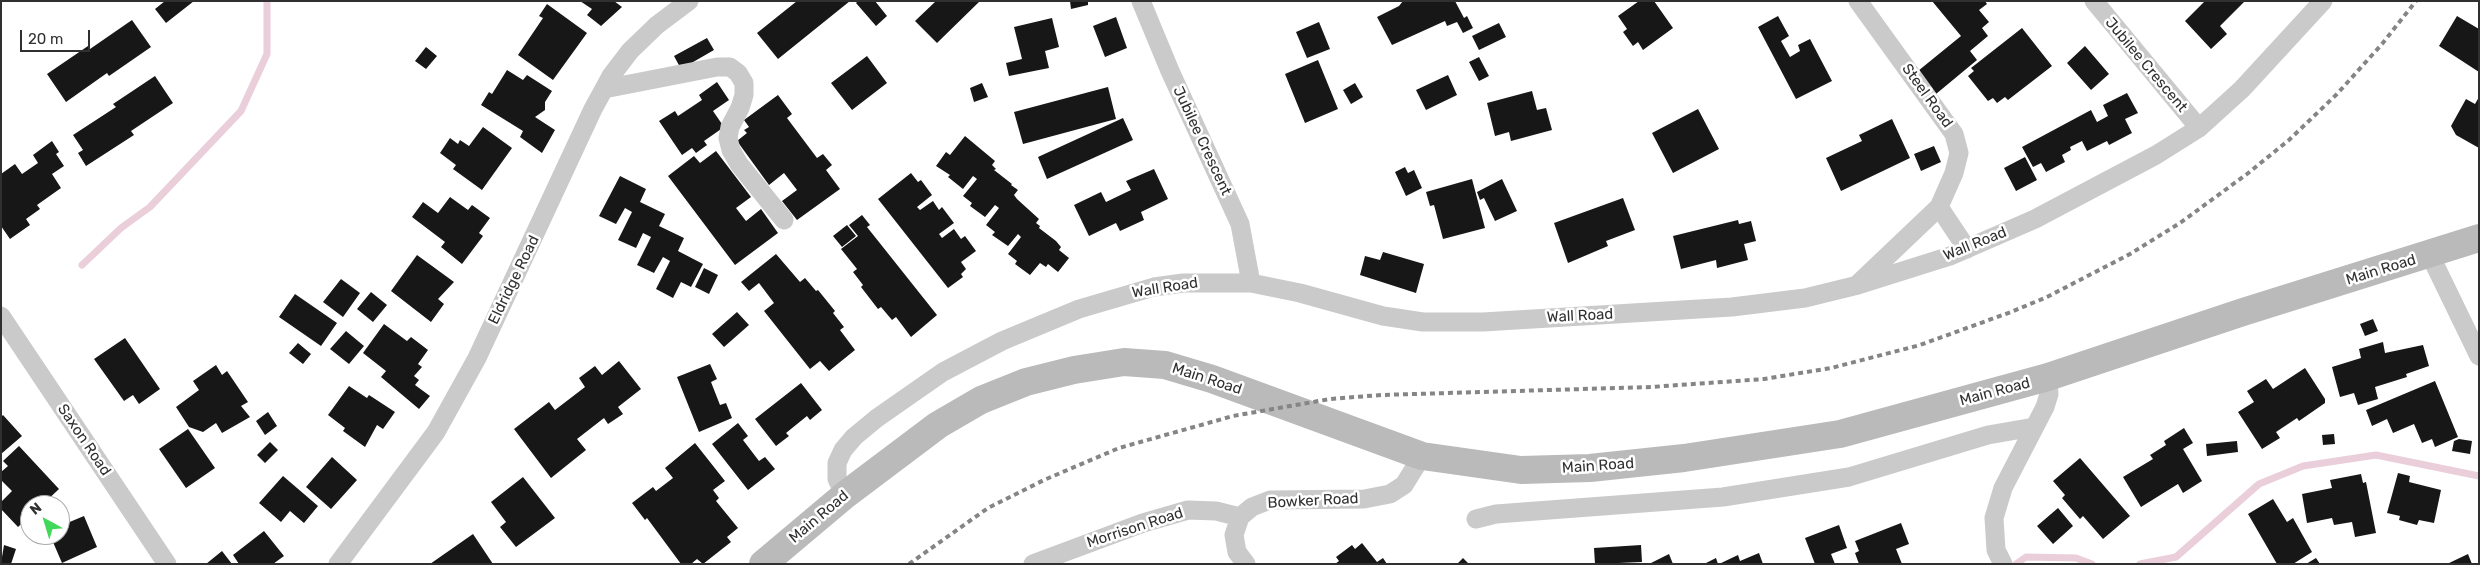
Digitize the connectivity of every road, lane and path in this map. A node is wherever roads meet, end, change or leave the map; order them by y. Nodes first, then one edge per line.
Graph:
1 (689, 1) edge
2 (1141, 1) edge
3 (1858, 1) edge
4 (2094, 1) edge
5 (2323, 1) edge
6 (604, 90) junction
7 (2199, 128) junction
8 (1939, 207) junction
9 (784, 220) dead end
10 (2479, 238) edge
11 (1967, 249) junction
12 (2430, 255) junction
13 (1251, 284) junction
14 (1858, 285) junction
15 (1, 316) edge
16 (2479, 356) edge
17 (2048, 377) junction
18 (2034, 427) junction
19 (1422, 456) junction
20 (845, 495) junction
21 (1240, 517) junction
22 (1476, 519) dead end
23 (2002, 562) edge
24 (167, 564) edge
25 (338, 564) edge
26 (763, 564) edge
27 (1033, 564) edge
28 (1246, 564) edge

1 - 6 street, Eldridge Road
2 - 13 street, Jubilee Crescent
3 - 8 street, Steel Road
4 - 7 street, Jubilee Crescent
5 - 7 street, Wall Road
6 - 9 street
6 - 25 street, Eldridge Road
7 - 11 street, Wall Road
8 - 11 street
8 - 14 street, Steel Road
10 - 12 main road, Main Road
11 - 14 street, Wall Road
12 - 16 street
12 - 17 main road, Main Road
13 - 14 street, Wall Road
13 - 20 street, Wall Road
15 - 24 street, Saxon Road
17 - 18 street
17 - 19 main road, Main Road
18 - 22 street
18 - 23 street
19 - 20 main road, Main Road
19 - 21 street, Bowker Road
20 - 26 main road, Main Road
21 - 27 street, Morrison Road
21 - 28 street

